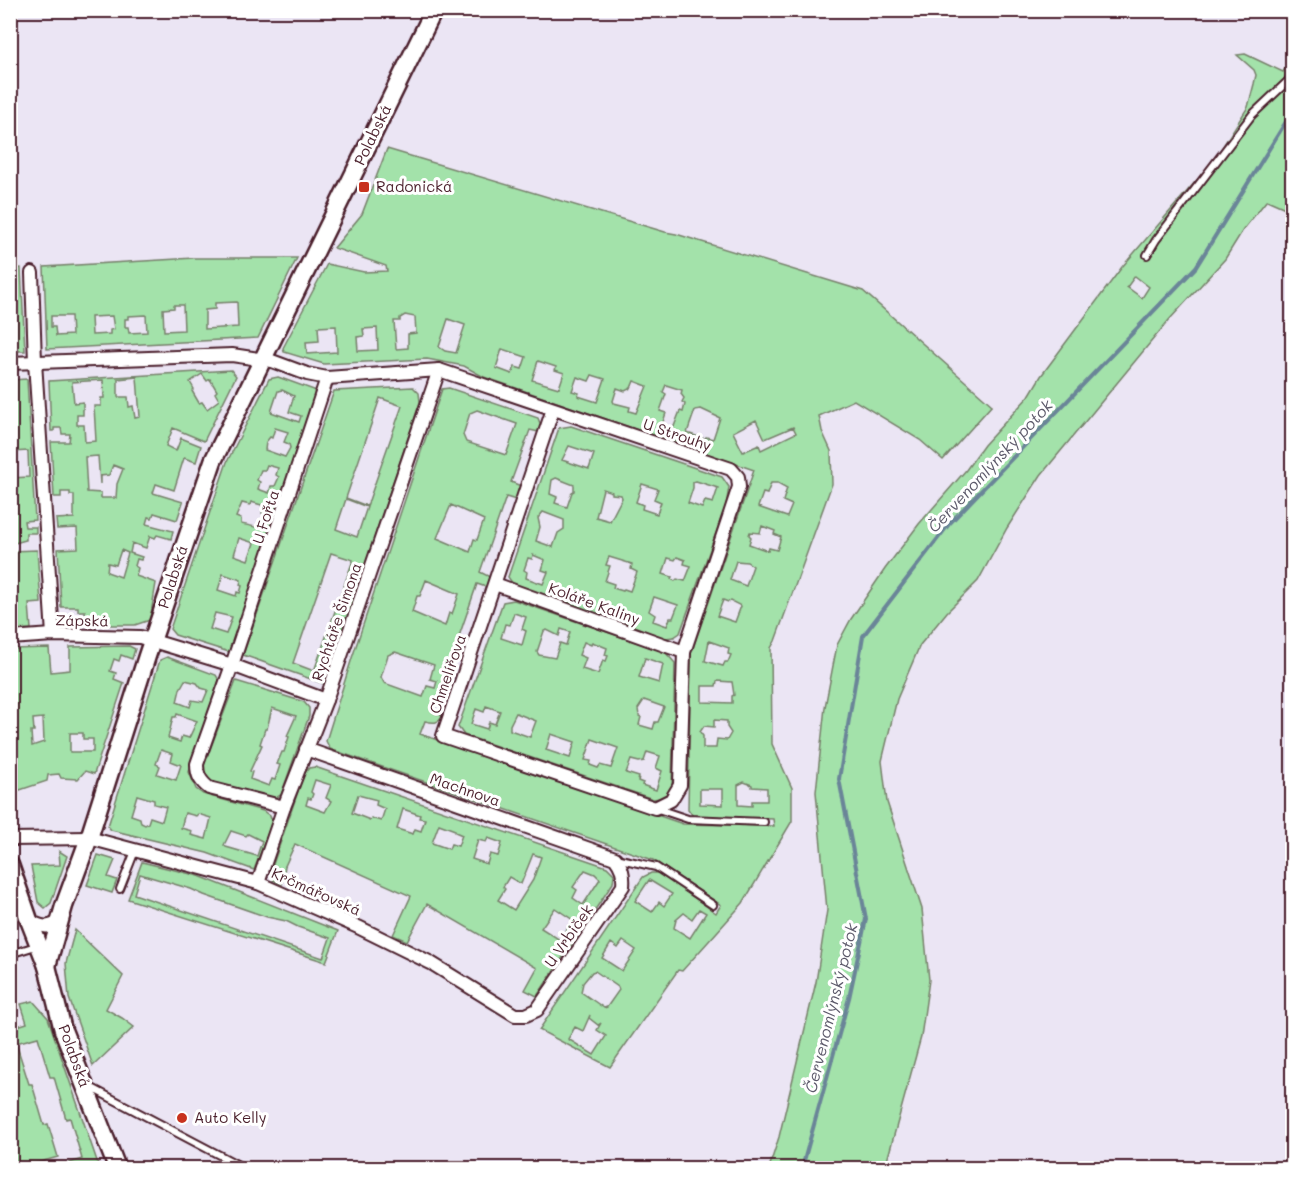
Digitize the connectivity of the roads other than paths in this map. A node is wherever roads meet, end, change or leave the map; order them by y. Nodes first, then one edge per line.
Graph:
1 (434, 10) edge
2 (1293, 74) edge
3 (1147, 255) dead end
4 (32, 273) dead end
5 (263, 360) junction
6 (35, 362) junction
7 (10, 363) edge
8 (439, 370) junction
9 (327, 378) junction
10 (553, 409) junction
11 (495, 584) junction
12 (53, 635) junction
13 (10, 638) edge
14 (152, 640) junction
15 (684, 652) junction
16 (232, 665) junction
17 (326, 700) junction
18 (306, 749) junction
19 (284, 807) junction
20 (655, 808) junction
21 (764, 822) dead end
22 (89, 838) junction
23 (10, 839) edge
24 (136, 850) junction
25 (615, 858) junction
26 (10, 865) edge
27 (258, 883) junction
28 (120, 889) dead end
29 (713, 905) dead end
30 (60, 920) junction
31 (29, 921) junction
32 (39, 945) junction
33 (10, 954) edge
34 (47, 966) junction
35 (514, 1015) joint
36 (84, 1083) junction
37 (117, 1168) edge
38 (244, 1168) edge

1 - 5 street, Polabská
2 - 3 lane
4 - 6 street
5 - 6 street
5 - 9 street, U Strouhy
5 - 14 street, Polabská
6 - 7 street
6 - 12 street
8 - 9 street, U Strouhy
8 - 10 street, U Strouhy
8 - 17 street, Rychtáře Šimona
9 - 16 street, U Fořta
10 - 11 street, Chmelířova
10 - 15 street, U Strouhy
11 - 15 street, Koláře Kaliny
11 - 20 street, Chmelířova
12 - 13 street, Zápská
12 - 14 street, Zápská
14 - 16 street, Zápská
14 - 22 street, Polabská
15 - 20 street, U Strouhy
16 - 17 street, Zápská
16 - 19 street
17 - 18 street, Rychtáře Šimona
18 - 19 street, Rychtáře Šimona
18 - 25 street, Machnova
19 - 27 street, Rychtáře Šimona
20 - 21 lane
22 - 23 street, Krčmářovská
22 - 24 street, Krčmářovská
22 - 30 street, Polabská
24 - 27 street, Krčmářovská
24 - 28 lane
25 - 29 lane
25 - 35 street, U Vrbiček
26 - 31 street
27 - 35 street, Krčmářovská
30 - 31 street
30 - 34 street, Polabská
31 - 32 street
32 - 33 lane
32 - 34 street
34 - 36 street, Polabská
36 - 37 street, Polabská
36 - 38 lane

